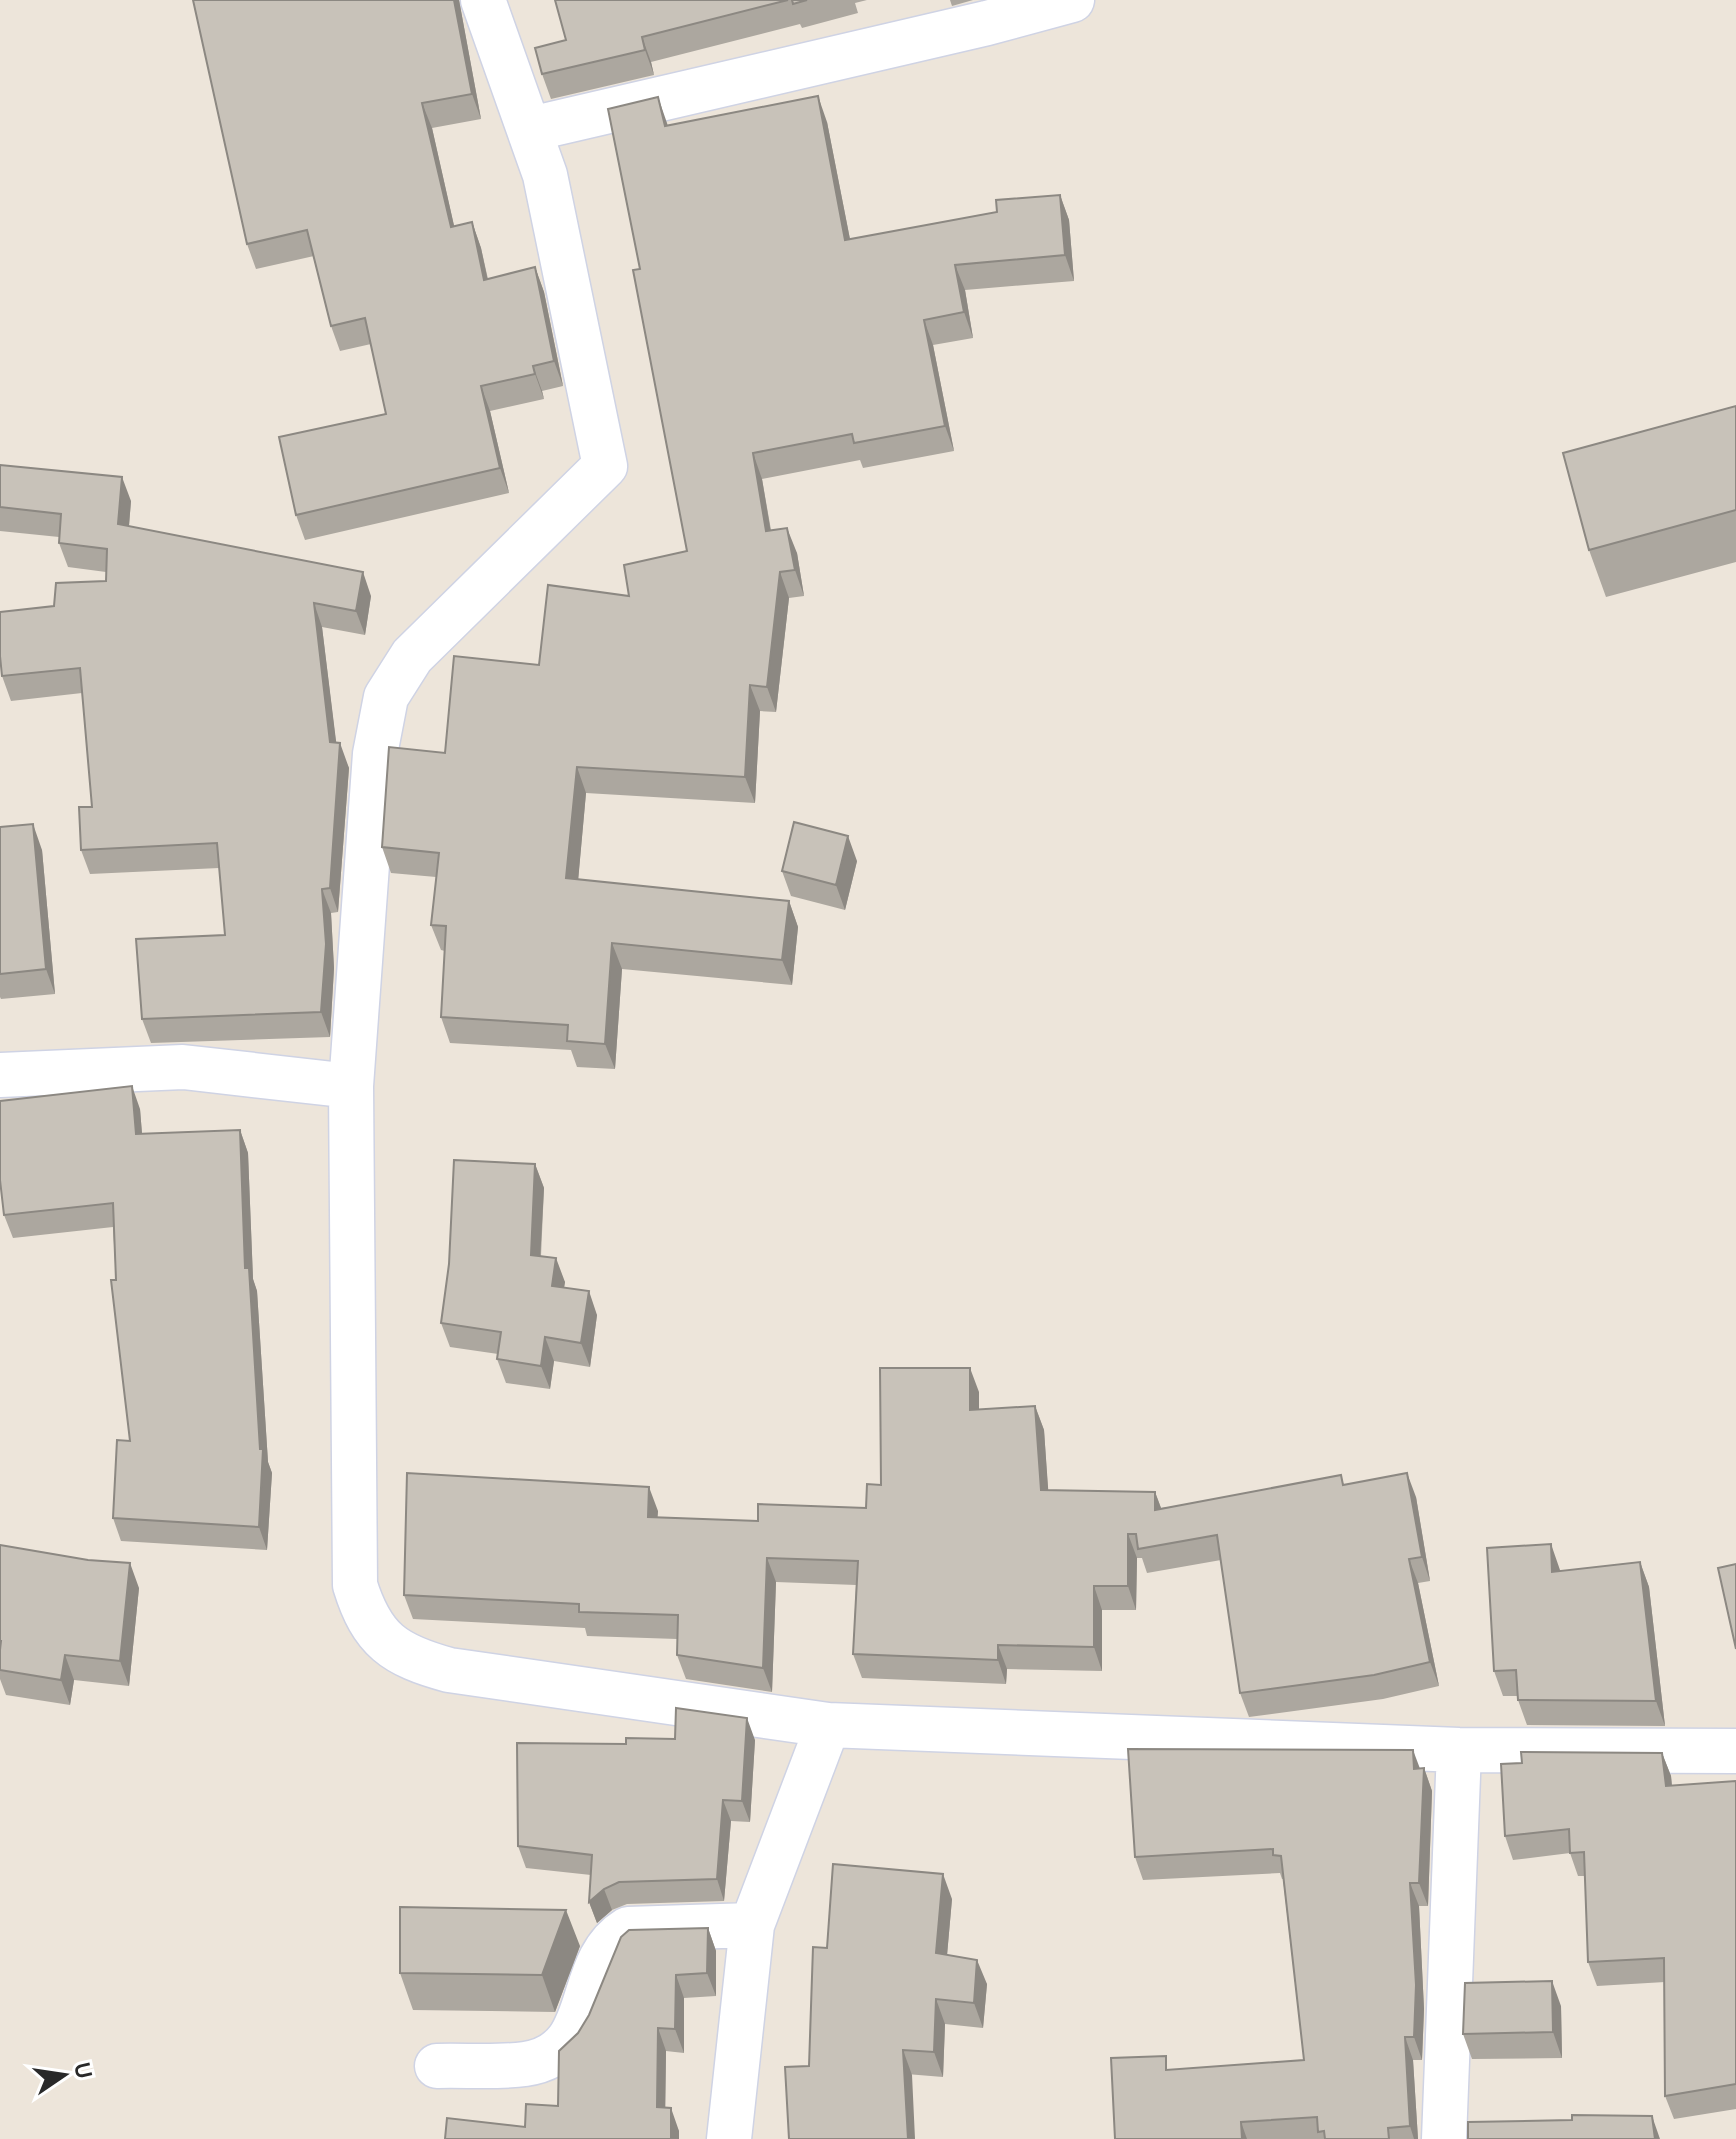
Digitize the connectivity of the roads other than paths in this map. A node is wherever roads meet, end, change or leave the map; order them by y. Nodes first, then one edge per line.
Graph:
1 (483, 0) edge
2 (1072, 0) edge
3 (531, 129) junction
4 (0, 1075) edge
5 (351, 1086) junction
6 (828, 1725) junction
7 (1459, 1750) junction
8 (1736, 1751) edge
9 (752, 1925) junction
10 (437, 2066) dead end
11 (729, 2139) edge
12 (1444, 2139) edge

1 - 3 street
2 - 3 street
3 - 5 street
4 - 5 street
5 - 6 street
6 - 7 street
6 - 9 street
7 - 8 street
7 - 12 street
9 - 10 street
9 - 11 street

